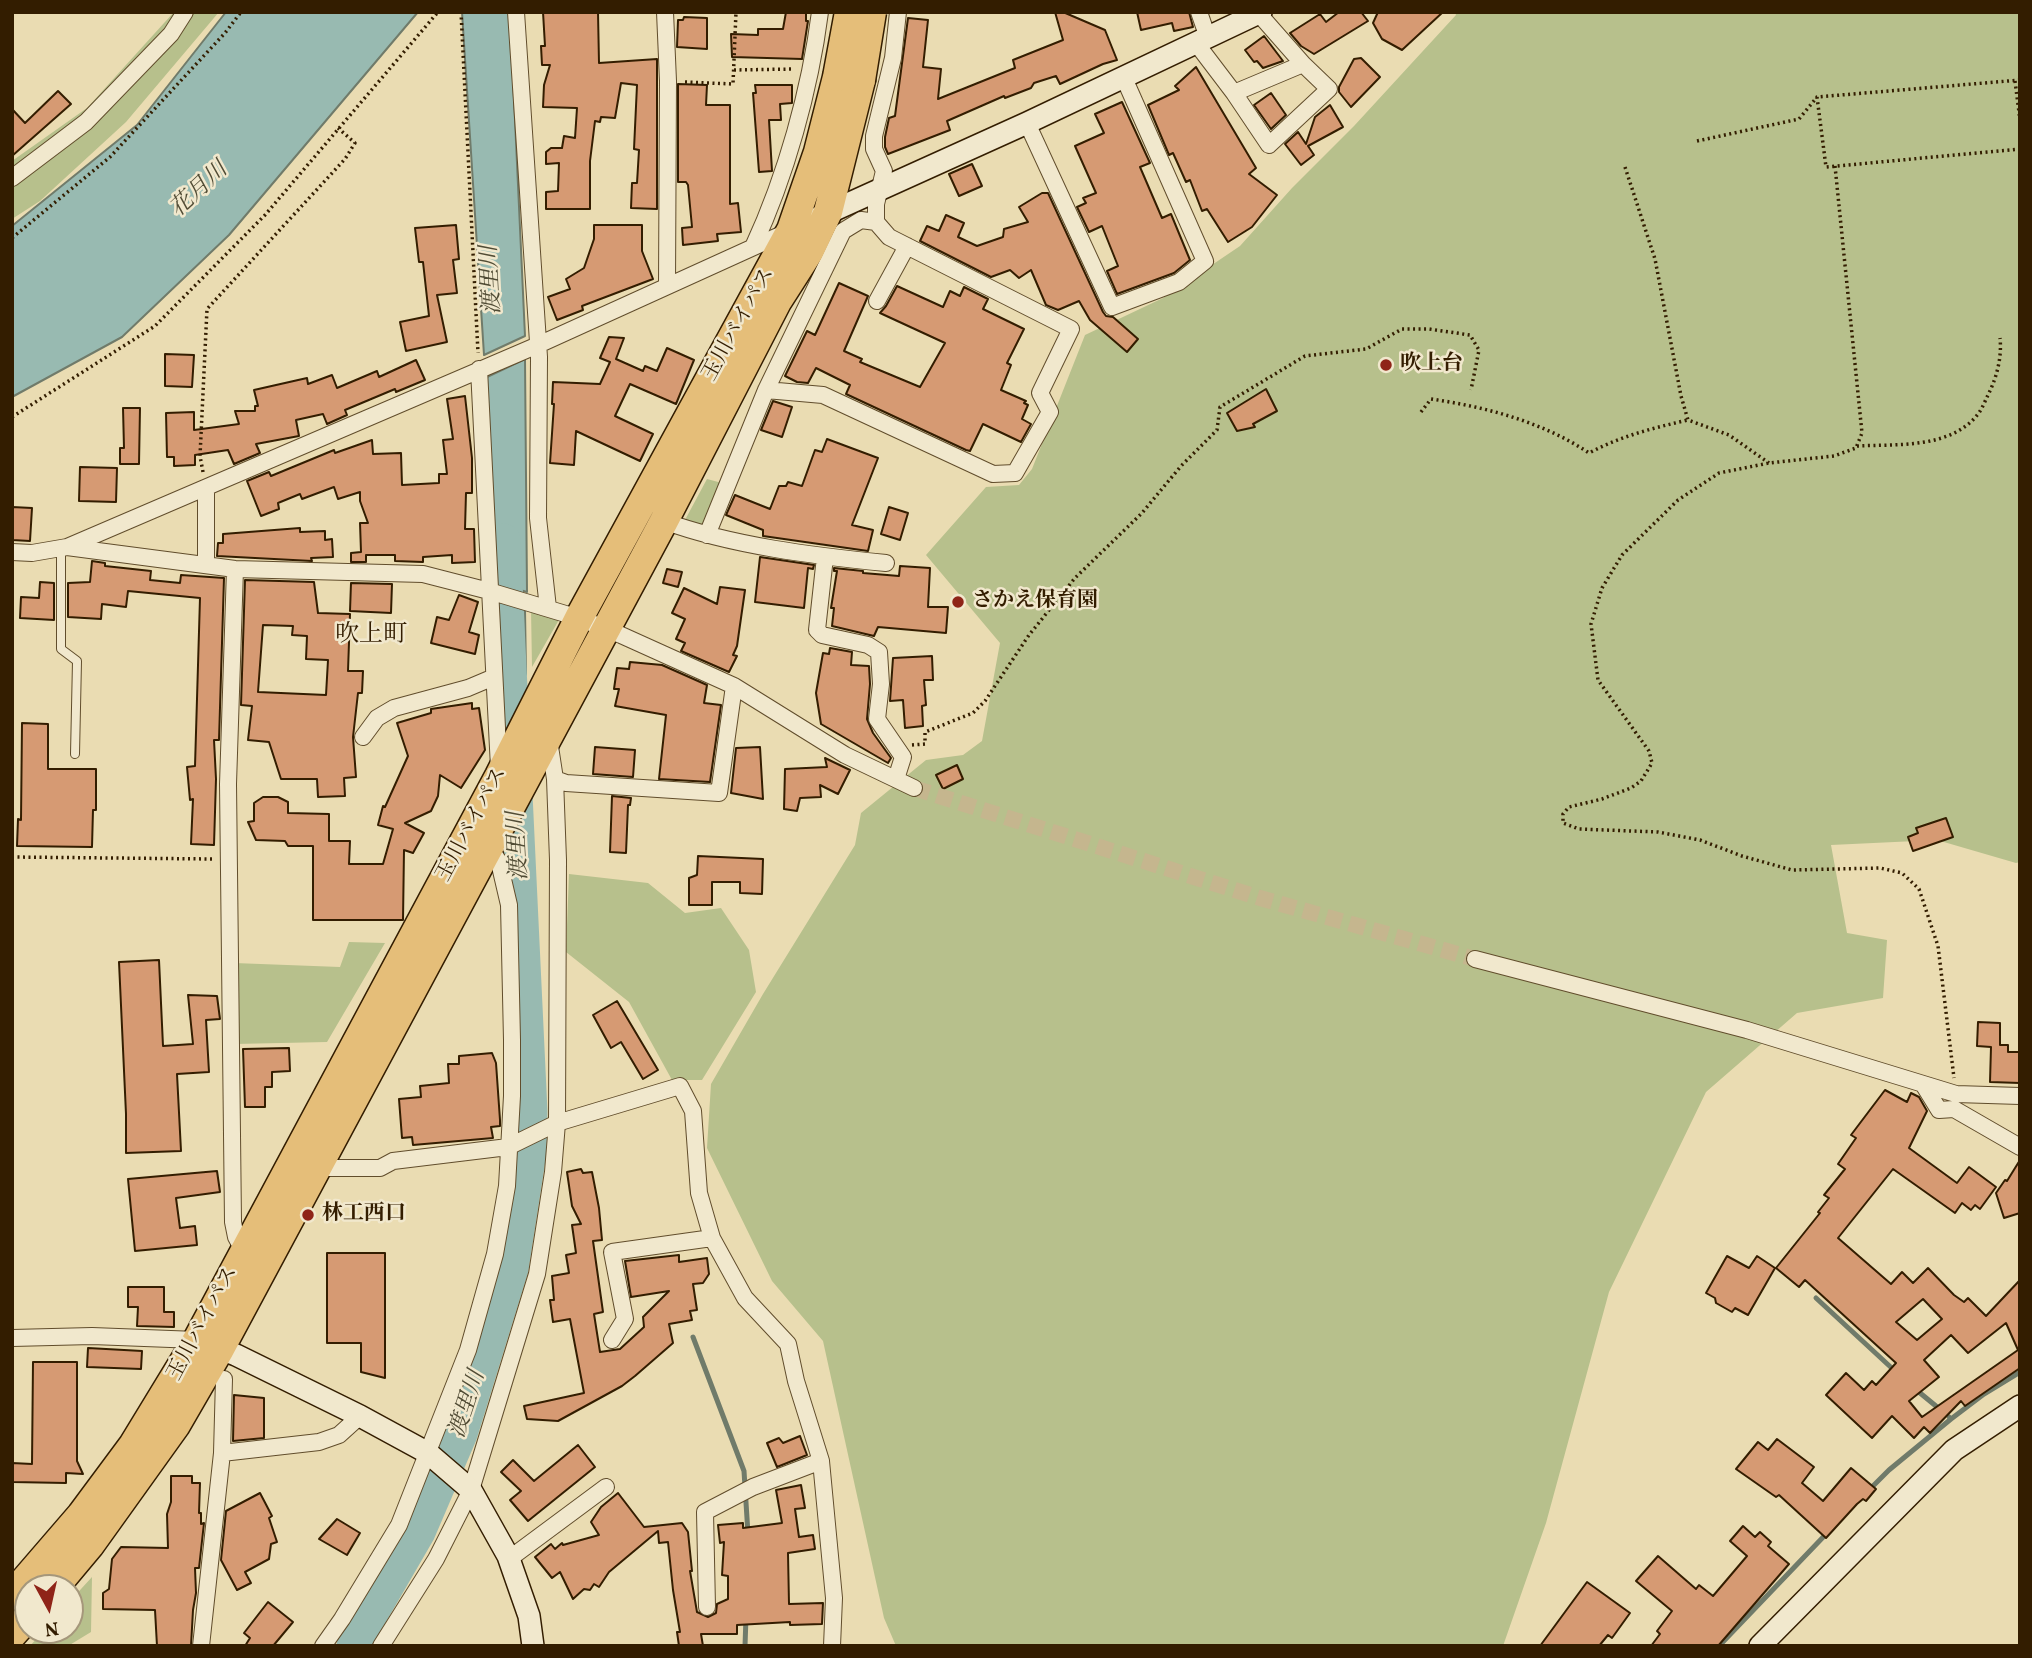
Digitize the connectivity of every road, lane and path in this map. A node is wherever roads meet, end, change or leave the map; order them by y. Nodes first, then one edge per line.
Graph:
1 (185, 12) edge
2 (241, 12) edge
3 (438, 12) edge
4 (461, 12) edge
5 (516, 12) edge
6 (665, 12) edge
7 (736, 12) edge
8 (820, 12) edge
9 (849, 12) edge
10 (872, 12) edge
11 (898, 12) edge
12 (1199, 12) edge
13 (1260, 13) edge
14 (1202, 40) junction
15 (814, 46) junction
16 (893, 58) junction
17 (1303, 64) junction
18 (734, 70) junction
19 (849, 78) junction
20 (1124, 78) junction
21 (2017, 80) edge
22 (668, 81) junction
23 (805, 90) junction
24 (1234, 93) junction
25 (1817, 97) junction
26 (2020, 120) edge
27 (1027, 123) junction
28 (338, 127) junction
29 (1697, 141) dead end
30 (2020, 149) edge
31 (1835, 166) junction
32 (1625, 167) dead end
33 (13, 175) edge
34 (881, 187) junction
35 (828, 212) junction
36 (876, 222) junction
37 (791, 230) junction
38 (12, 238) edge
39 (907, 246) junction
40 (753, 247) junction
41 (667, 285) junction
42 (877, 301) dead end
43 (2000, 338) dead end
44 (531, 347) junction
45 (479, 369) junction
46 (766, 390) junction
47 (1471, 390) dead end
48 (1421, 412) dead end
49 (12, 417) edge
50 (1688, 420) junction
51 (1857, 446) junction
52 (1769, 463) junction
53 (205, 488) junction
54 (664, 521) junction
55 (707, 535) junction
56 (64, 548) junction
57 (12, 552) edge
58 (825, 556) junction
59 (886, 563) dead end
60 (206, 565) junction
61 (235, 569) junction
62 (489, 591) junction
63 (548, 608) junction
64 (579, 618) junction
65 (606, 629) junction
66 (495, 677) junction
67 (734, 686) junction
68 (548, 734) junction
69 (363, 737) dead end
70 (75, 754) dead end
71 (903, 757) junction
72 (499, 775) junction
73 (555, 779) junction
74 (896, 779) junction
75 (914, 788) tunnel mouth
76 (478, 841) junction
77 (12, 857) edge
78 (229, 859) junction
79 (1475, 959) tunnel mouth
80 (1923, 1084) junction
81 (1956, 1094) junction
82 (2020, 1096) edge
83 (557, 1123) junction
84 (508, 1147) junction
85 (2020, 1147) edge
86 (317, 1168) junction
87 (289, 1169) junction
88 (712, 1238) junction
89 (243, 1250) junction
90 (12, 1338) edge
91 (612, 1340) dead end
92 (208, 1344) junction
93 (224, 1380) dead end
94 (2020, 1406) edge
95 (360, 1416) junction
96 (222, 1453) junction
97 (428, 1453) junction
98 (821, 1461) junction
99 (606, 1487) dead end
100 (471, 1490) junction
101 (509, 1559) junction
102 (66, 1574) edge
103 (12, 1595) edge
104 (706, 1607) dead end
105 (1769, 1643) edge
106 (201, 1646) edge
107 (323, 1646) edge
108 (381, 1646) edge
109 (533, 1646) edge
110 (832, 1646) edge

1 - 33 street
2 - 38 path
3 - 28 path
4 - 45 path
5 - 44 street
6 - 22 street
7 - 18 path
8 - 15 street
9 - 19 highway, 玉川バイパス, bridge
10 - 19 highway, 玉川バイパス, bridge
11 - 16 street
12 - 14 street
13 - 14 street
13 - 17 street
14 - 20 street
14 - 24 street
15 - 16 street
15 - 23 street
16 - 34 street
17 - 24 street
17 - 24 street
18 - 22 path
18 - 23 path
19 - 35 highway, 玉川バイパス
19 - 37 highway, 玉川バイパス
20 - 27 street
20 - 27 street
21 - 25 path
21 - 26 path
22 - 41 street
23 - 40 street
25 - 29 path
25 - 31 path
27 - 34 street
28 - 49 path
28 - 53 path
30 - 31 path
31 - 51 path
32 - 50 path
34 - 35 street
34 - 36 street
35 - 37 street
35 - 54 highway, 玉川バイパス
36 - 39 street
36 - 46 street
37 - 40 street
37 - 64 highway, 玉川バイパス
39 - 42 street
39 - 46 street
40 - 41 street
41 - 44 street
43 - 51 path
44 - 45 street
44 - 63 street
45 - 53 street
45 - 62 street
46 - 55 street
47 - 71 path
48 - 50 path
50 - 52 path
51 - 52 path
52 - 81 path
53 - 56 street
53 - 60 street
54 - 55 street
54 - 65 highway, 玉川バイパス
55 - 58 street
56 - 57 street
56 - 60 street
56 - 70 lane
58 - 59 street
58 - 71 street
60 - 61 street
61 - 62 street
61 - 78 street
62 - 63 street
62 - 66 street
63 - 64 street
64 - 65 street
64 - 72 highway, 玉川バイパス
65 - 67 street
65 - 68 highway, 玉川バイパス
66 - 69 street
66 - 72 street
67 - 73 street
67 - 74 street
68 - 73 street
68 - 76 highway, 玉川バイパス
71 - 74 street
72 - 76 highway, 玉川バイパス
73 - 83 street
74 - 75 street
76 - 84 street
76 - 86 highway, 玉川バイパス
76 - 87 highway, 玉川バイパス
77 - 78 path
78 - 89 street
79 - 80 street
80 - 81 street
80 - 85 street
81 - 82 street
83 - 84 street
83 - 88 street
83 - 100 street
84 - 86 street
84 - 97 street
86 - 87 street
86 - 92 highway, 玉川バイパス
87 - 89 highway, 玉川バイパス
88 - 91 street
88 - 98 street
89 - 92 highway, 玉川バイパス
90 - 92 street
92 - 95 street
92 - 102 highway, 玉川バイパス
92 - 103 highway, 玉川バイパス
93 - 96 street
94 - 105 street
95 - 96 street
95 - 97 street
96 - 106 street
97 - 100 street
97 - 107 street
98 - 104 street
98 - 110 street
99 - 101 street
100 - 101 street
100 - 108 street
101 - 109 street

